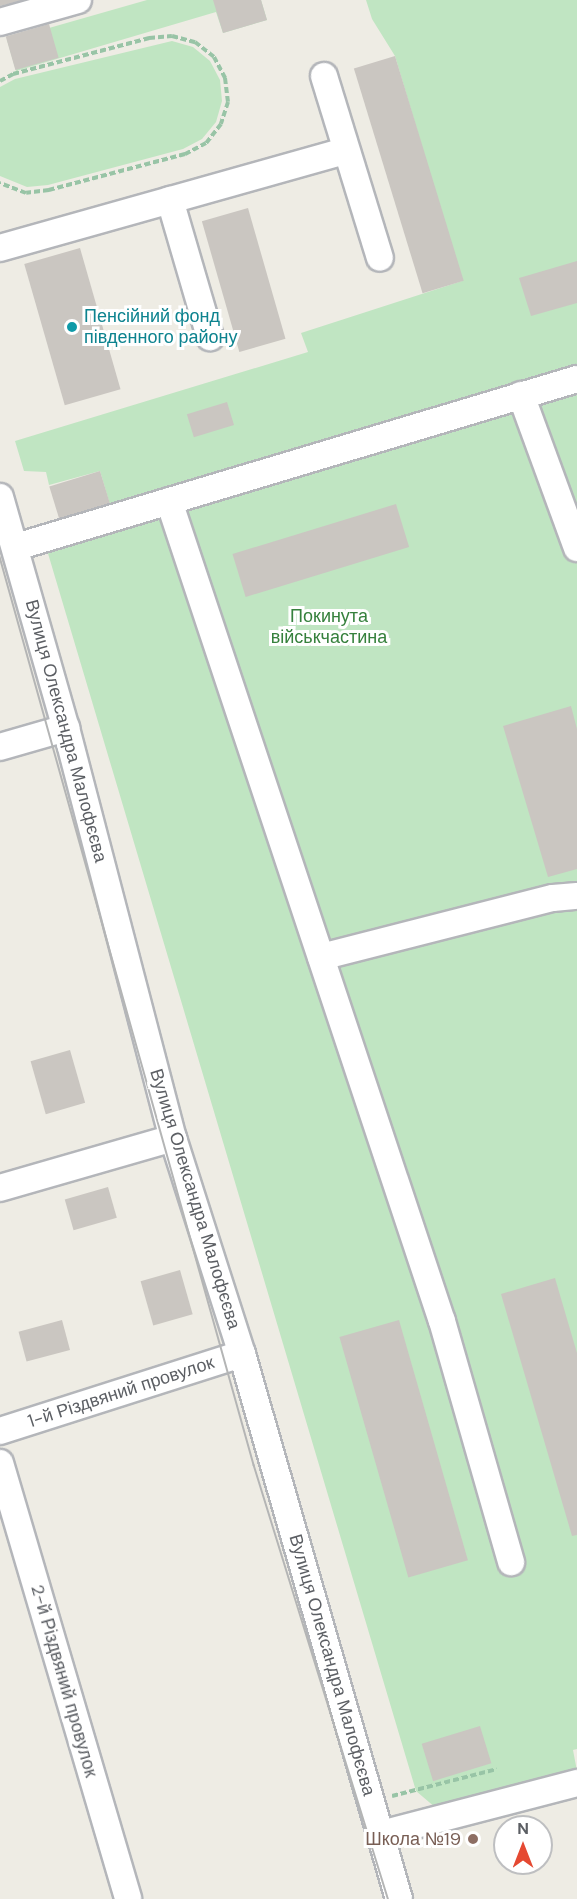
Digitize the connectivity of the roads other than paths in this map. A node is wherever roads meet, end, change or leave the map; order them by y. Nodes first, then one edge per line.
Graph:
1 (78, 0) edge
2 (0, 22) edge
3 (324, 76) dead end
4 (345, 151) junction
5 (170, 200) junction
6 (0, 248) edge
7 (380, 258) dead end
8 (210, 337) dead end
9 (577, 379) edge
10 (521, 395) junction
11 (0, 497) edge
12 (169, 501) junction
13 (16, 547) junction
14 (577, 548) edge
15 (66, 728) junction
16 (0, 747) edge
17 (577, 896) edge
18 (321, 957) junction
19 (173, 1138) junction
20 (0, 1188) edge
21 (242, 1354) junction
22 (0, 1431) edge
23 (0, 1463) edge
24 (511, 1562) dead end
25 (577, 1783) edge
26 (381, 1834) junction
27 (128, 1899) edge
28 (399, 1899) edge

1 - 2 street
3 - 4 street
4 - 5 street
4 - 7 street
5 - 6 street
5 - 8 street
9 - 10 street
10 - 12 street
10 - 14 street
11 - 13 street, Вулиця Олександра Малофєєва
12 - 13 street
12 - 18 street
13 - 15 street, Вулиця Олександра Малофєєва
15 - 16 street
15 - 19 street, Вулиця Олександра Малофєєва
17 - 18 street
18 - 24 street
19 - 20 street
19 - 21 street, Вулиця Олександра Малофєєва
21 - 22 street, 1-й Різдвяний провулок
21 - 26 street, Вулиця Олександра Малофєєва
23 - 27 street, 2-й Різдвяний провулок
25 - 26 street
26 - 28 street, Вулиця Олександра Малофєєва

